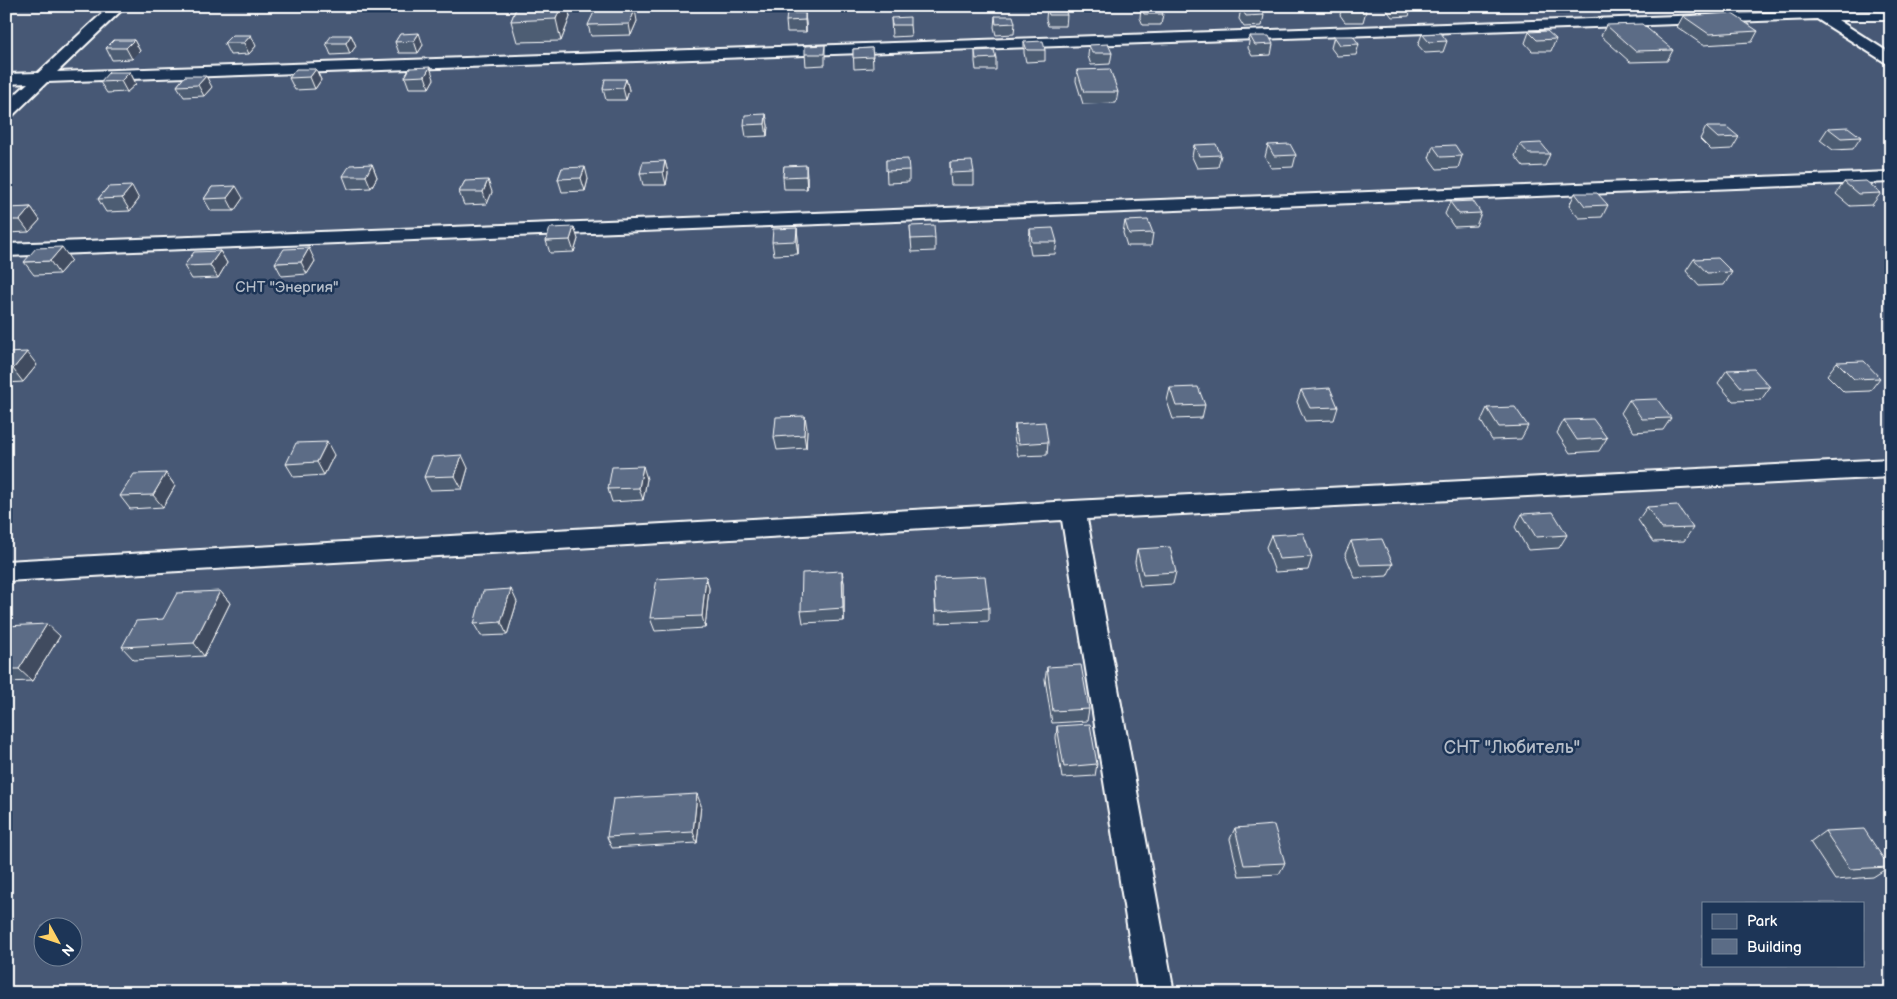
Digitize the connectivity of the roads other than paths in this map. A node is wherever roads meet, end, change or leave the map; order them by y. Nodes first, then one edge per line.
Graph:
1 (119, 6) edge
2 (1807, 6) edge
3 (1821, 16) junction
4 (1891, 16) edge
5 (1891, 61) edge
6 (44, 76) junction
7 (6, 78) edge
8 (6, 112) edge
9 (1891, 176) edge
10 (6, 250) edge
11 (1891, 468) edge
12 (1073, 510) junction
13 (6, 571) edge
14 (1156, 993) edge

1 - 6 lane
2 - 3 lane
3 - 4 lane
3 - 5 lane
3 - 6 lane
6 - 7 lane
6 - 8 lane
9 - 10 lane
11 - 12 lane
12 - 13 lane
12 - 14 lane

